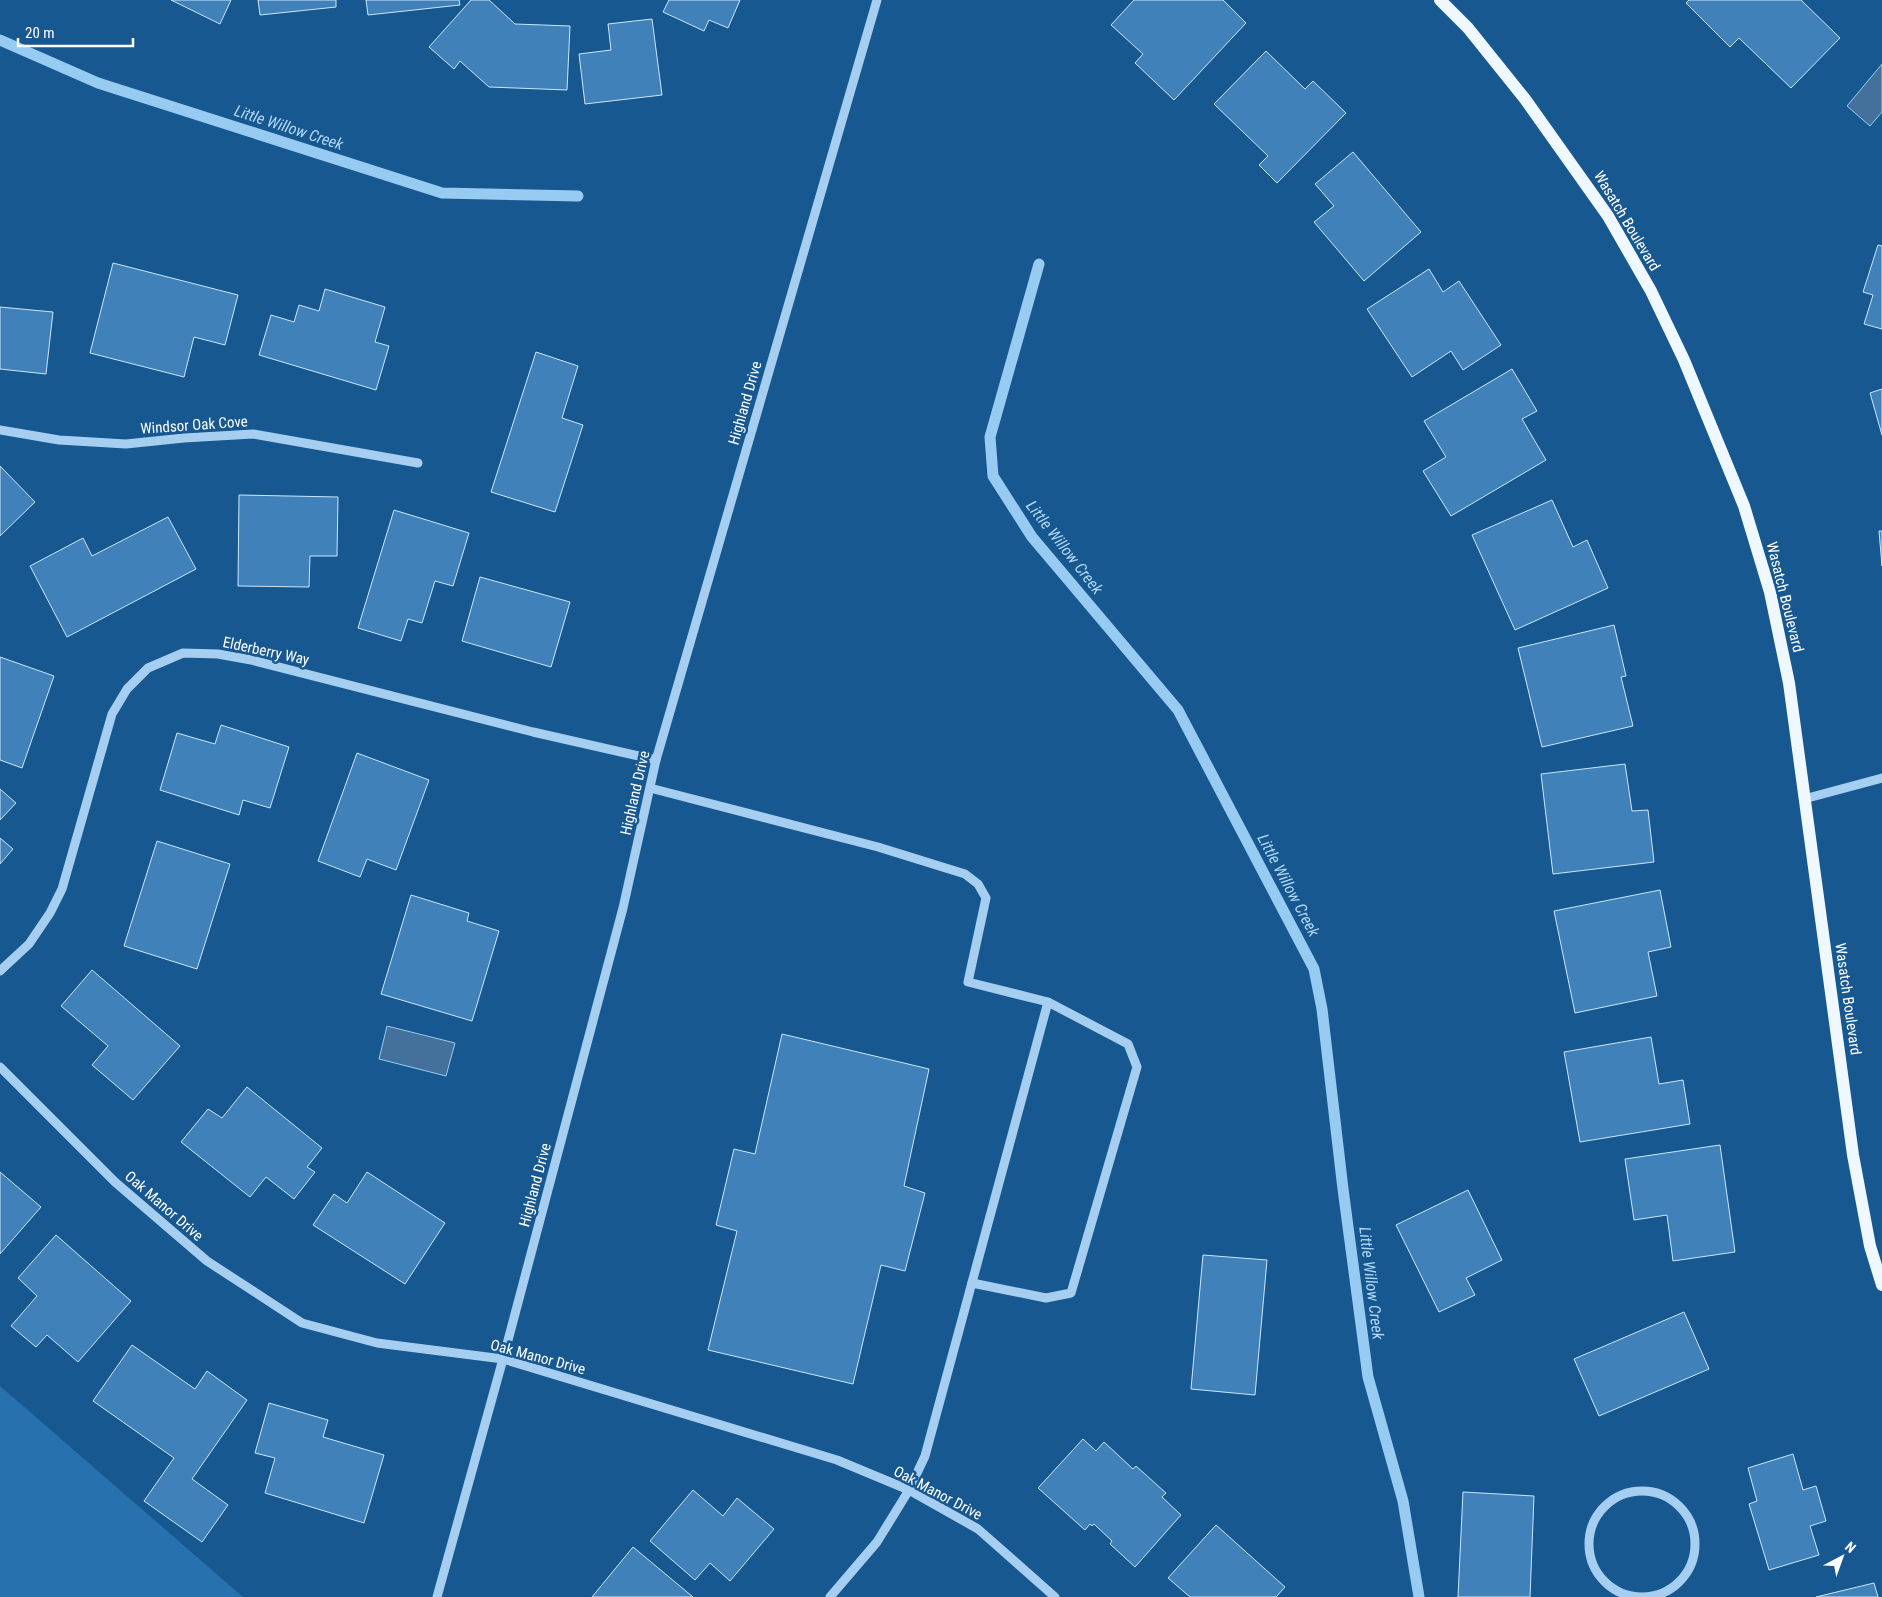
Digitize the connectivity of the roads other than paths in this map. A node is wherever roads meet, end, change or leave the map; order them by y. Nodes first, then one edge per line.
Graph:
1 (877, 0) edge
2 (1440, 0) edge
3 (0, 430) edge
4 (418, 463) dead end
5 (656, 760) junction
6 (1882, 778) edge
7 (650, 788) junction
8 (1804, 798) junction
9 (0, 971) edge
10 (1048, 1002) junction
11 (0, 1067) edge
12 (972, 1283) junction
13 (1882, 1285) edge
14 (503, 1359) junction
15 (909, 1490) junction
16 (437, 1597) edge
17 (830, 1597) edge
18 (1056, 1597) edge
19 (1651, 1597) edge

1 - 5 street, Highland Drive
2 - 8 main road, Wasatch Boulevard
3 - 4 street, Windsor Oak Cove
5 - 7 street, Highland Drive
5 - 9 street, Elderberry Way
6 - 8 street
7 - 10 street
7 - 14 street, Highland Drive
8 - 13 main road, Wasatch Boulevard
10 - 12 street
10 - 12 street
11 - 14 street, Oak Manor Drive
12 - 15 street
14 - 15 street, Oak Manor Drive
14 - 16 street, Highland Drive
15 - 17 street
15 - 18 street, Oak Manor Drive
19 - 19 street

